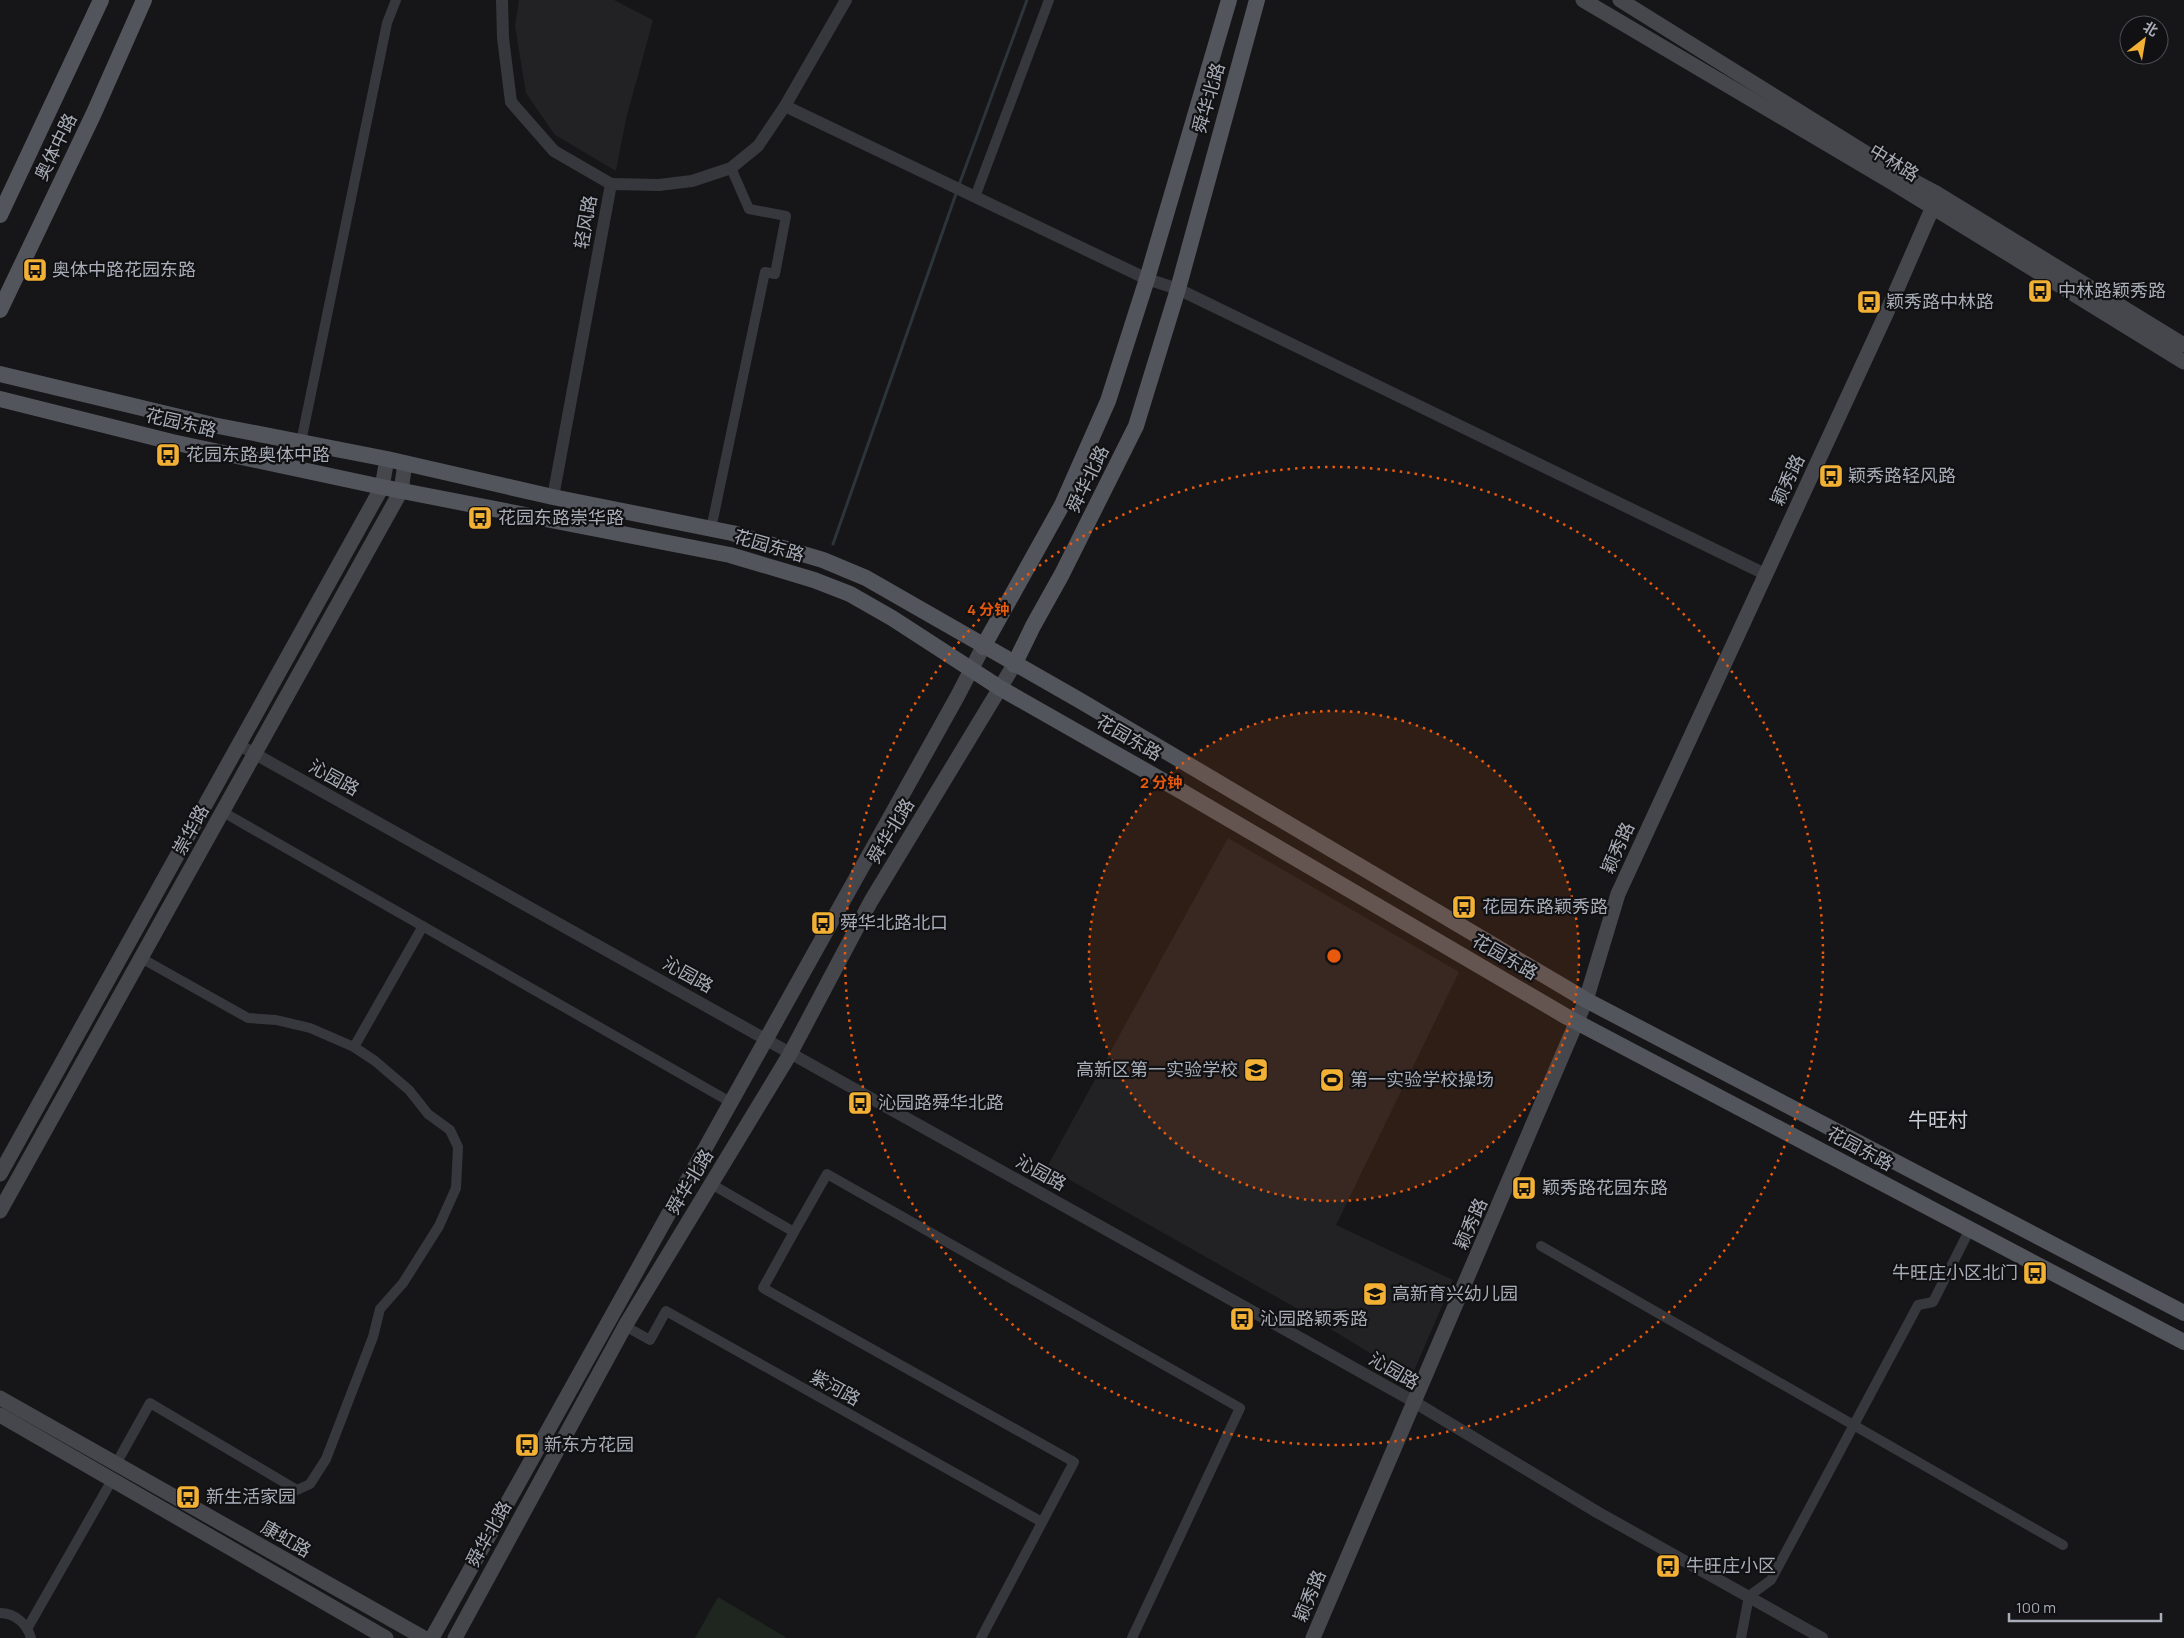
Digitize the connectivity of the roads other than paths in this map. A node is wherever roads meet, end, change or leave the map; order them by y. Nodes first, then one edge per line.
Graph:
1 (101, 0) edge
2 (144, 0) edge
3 (396, 0) edge
4 (502, 0) edge
5 (846, 0) edge
6 (1049, 0) edge
7 (1229, 0) edge
8 (1257, 0) edge
9 (1583, 0) edge
10 (1620, 0) edge
11 (785, 106) junction
12 (731, 168) junction
13 (611, 184) junction
14 (1936, 194) junction
15 (975, 197) junction
16 (1932, 209) junction
17 (0, 214) edge
18 (1147, 279) junction
19 (1178, 289) junction
20 (0, 310) edge
21 (2184, 345) edge
22 (2184, 362) edge
23 (0, 374) edge
24 (0, 399) edge
25 (301, 442) junction
26 (387, 459) junction
27 (405, 463) junction
28 (382, 487) junction
29 (401, 491) junction
30 (554, 497) junction
31 (711, 529) junction
32 (1765, 574) junction
33 (983, 647) junction
34 (1014, 665) junction
35 (972, 669) junction
36 (1000, 688) junction
37 (239, 745) junction
38 (255, 754) junction
39 (223, 812) junction
40 (423, 926) junction
41 (141, 958) junction
42 (1586, 1000) junction
43 (1577, 1022) junction
44 (768, 1040) junction
45 (354, 1047) junction
46 (790, 1054) junction
47 (732, 1103) junction
48 (0, 1174) edge
49 (712, 1185) junction
50 (0, 1211) edge
51 (1970, 1229) junction
52 (794, 1232) junction
53 (1541, 1246) dead end
54 (2184, 1313) edge
55 (625, 1326) junction
56 (2184, 1342) edge
57 (0, 1398) edge
58 (1413, 1402) junction
59 (0, 1415) edge
60 (1854, 1425) junction
61 (116, 1464) junction
62 (112, 1480) junction
63 (1042, 1522) junction
64 (2063, 1545) dead end
65 (1748, 1596) junction
66 (0, 1613) edge
67 (29, 1634) edge
68 (386, 1638) edge
69 (424, 1638) edge
70 (432, 1638) edge
71 (455, 1638) edge
72 (981, 1638) edge
73 (1132, 1638) edge
74 (1313, 1638) edge
75 (1741, 1638) edge
76 (1822, 1638) edge

1 - 17 main road, 奥体中路
2 - 20 main road, 奥体中路
3 - 25 street
4 - 13 street, 轻风路
5 - 11 street
6 - 15 street
7 - 18 main road, 舜华北路
8 - 19 main road, 舜华北路
9 - 16 main road, 中林路
10 - 14 main road, 中林路
11 - 12 street
11 - 15 street
12 - 13 street
12 - 31 street
13 - 30 street, 轻风路
14 - 16 main road, 颖秀路
14 - 21 main road, 中林路
15 - 18 street
16 - 22 main road, 中林路
16 - 32 main road, 颖秀路
18 - 19 street
18 - 33 main road, 舜华北路
19 - 32 street
19 - 34 main road, 舜华北路
23 - 25 main road, 花园东路
24 - 28 main road, 花园东路
25 - 26 main road, 花园东路
26 - 27 main road, 花园东路
26 - 28 main road, 崇华路
27 - 29 main road, 崇华路
27 - 30 main road, 花园东路
28 - 29 main road, 花园东路
28 - 37 main road, 崇华路
29 - 35 main road, 花园东路
29 - 38 main road, 崇华路
30 - 31 main road, 花园东路
31 - 33 main road, 花园东路
32 - 42 main road, 颖秀路
33 - 34 main road, 花园东路
33 - 35 main road, 舜华北路
34 - 36 main road, 舜华北路
34 - 42 main road, 花园东路
35 - 36 main road, 花园东路
35 - 44 main road, 舜华北路
36 - 43 main road, 花园东路
36 - 46 main road, 舜华北路
37 - 38 street, 沁园路
37 - 48 main road, 崇华路
38 - 39 main road, 崇华路
38 - 44 street, 沁园路
39 - 40 street
39 - 41 main road, 崇华路
40 - 45 street
40 - 47 street
41 - 45 street
41 - 50 main road, 崇华路
42 - 43 main road, 颖秀路
42 - 54 main road, 花园东路
43 - 51 main road, 花园东路
43 - 58 main road, 颖秀路
44 - 46 street, 沁园路
44 - 47 main road, 舜华北路
45 - 61 street
46 - 49 main road, 舜华北路
46 - 58 street, 沁园路
47 - 70 main road, 舜华北路
49 - 52 street
49 - 55 main road, 舜华北路
51 - 56 main road, 花园东路
51 - 60 street
52 - 63 street
52 - 73 street
53 - 60 street
55 - 63 street, 紫河路
55 - 71 main road, 舜华北路
57 - 61 main road, 康虹路
58 - 65 street, 沁园路
58 - 74 main road, 颖秀路
59 - 62 main road, 康虹路
60 - 64 street
60 - 65 street
61 - 69 main road, 康虹路
62 - 67 street
62 - 68 main road, 康虹路
63 - 72 street
65 - 75 street
65 - 76 street, 沁园路
66 - 67 street

